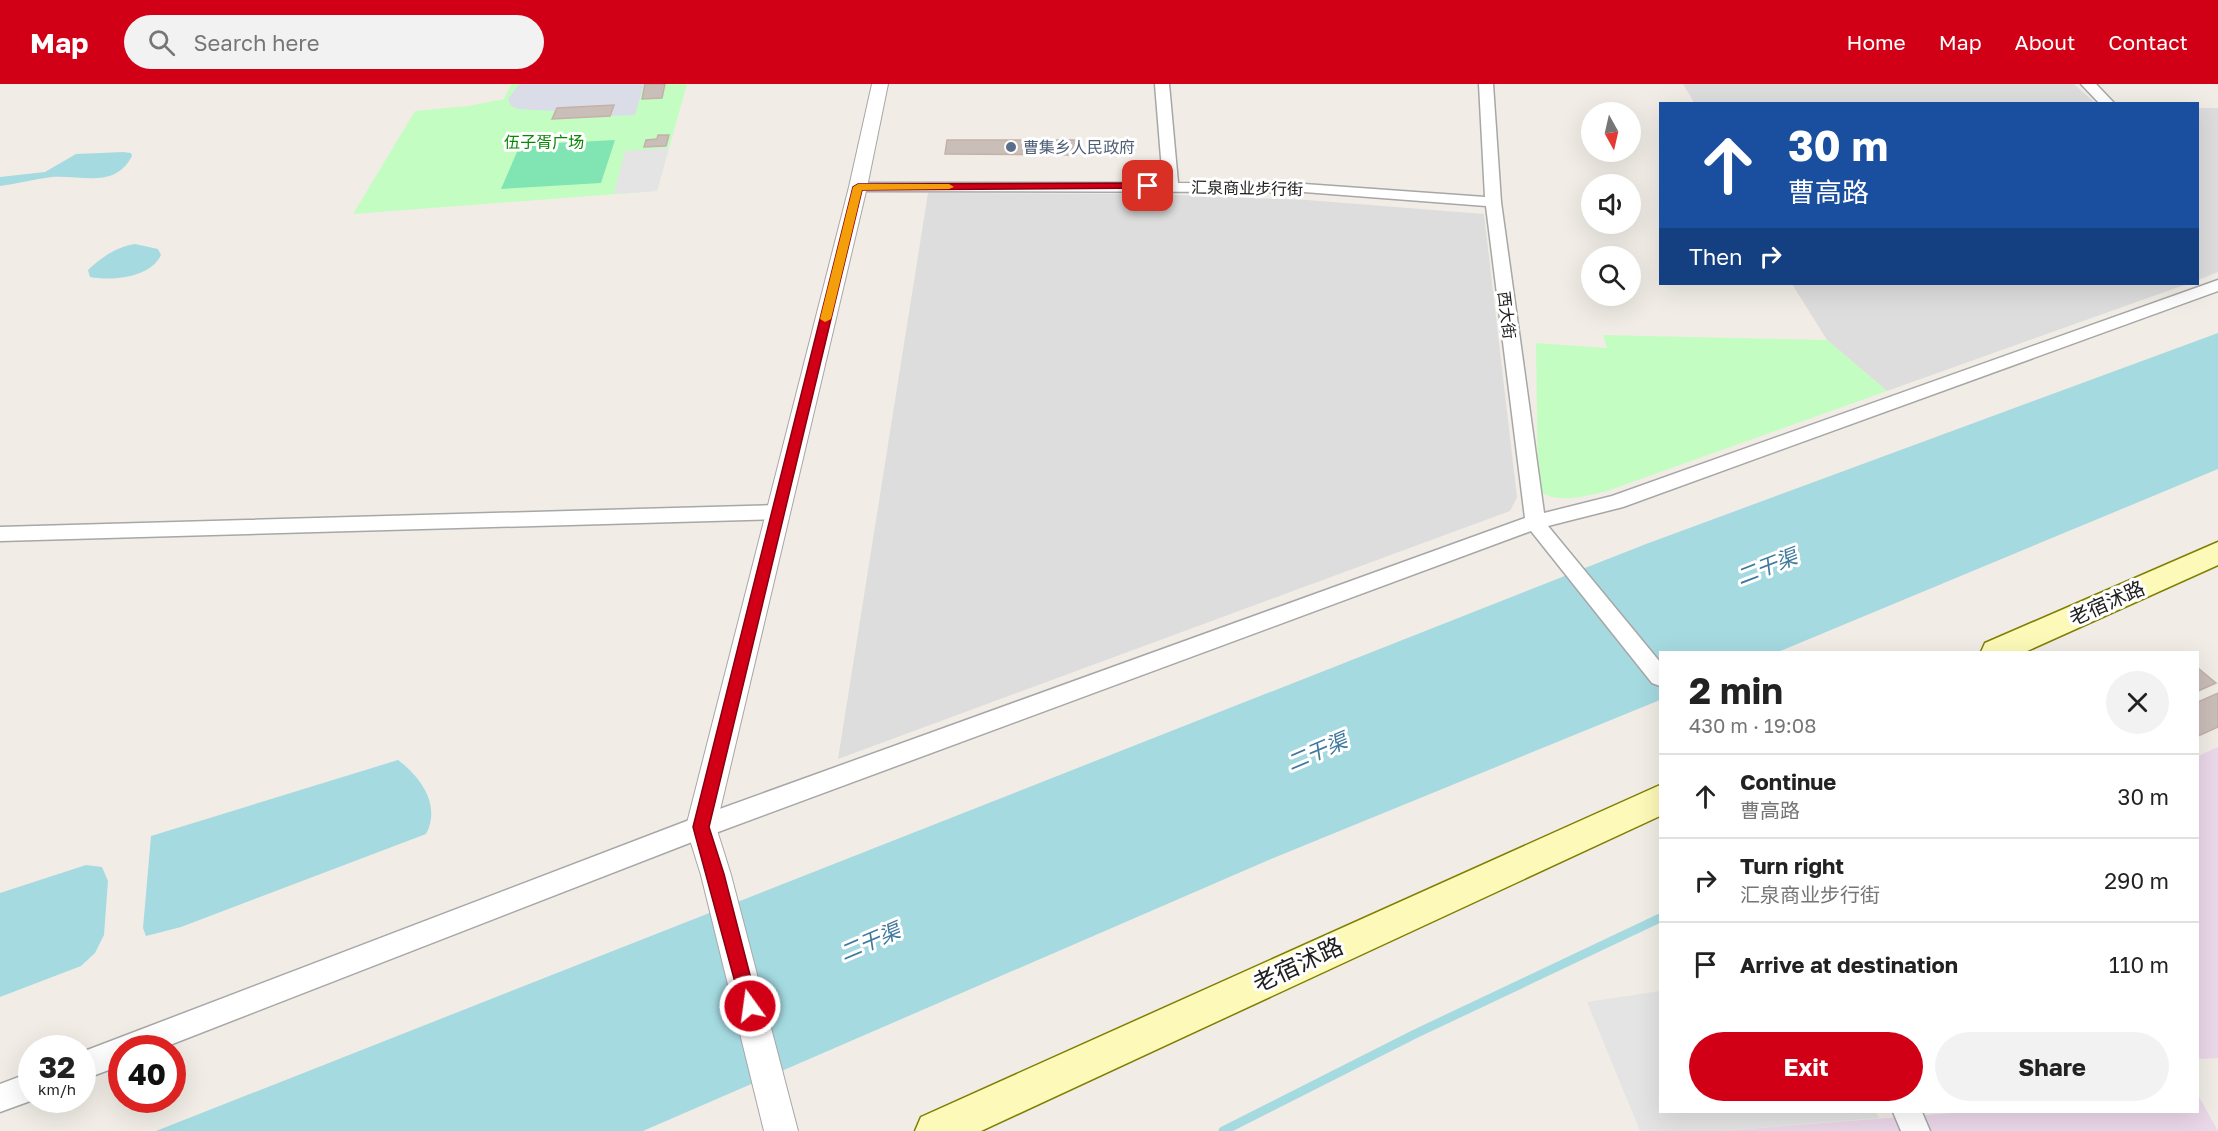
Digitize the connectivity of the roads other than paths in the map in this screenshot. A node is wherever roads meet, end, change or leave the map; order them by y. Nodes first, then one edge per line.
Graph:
1 (880, 84) edge
2 (1162, 84) edge
3 (1486, 84) edge
4 (2088, 84) edge
5 (2106, 102) edge
6 (1171, 186) junction
7 (858, 187) junction
8 (1493, 202) junction
9 (2218, 285) edge
10 (778, 512) junction
11 (1535, 522) junction
12 (0, 534) edge
13 (2218, 553) edge
14 (1997, 651) edge
15 (1659, 676) edge
16 (1659, 800) edge
17 (701, 827) junction
18 (162, 1035) edge
19 (18, 1091) edge
20 (0, 1098) edge
21 (1907, 1113) edge
22 (781, 1131) edge
23 (935, 1131) edge
24 (1916, 1131) edge

1 - 7 street
2 - 6 street
3 - 8 street, 西大街
4 - 5 street
6 - 7 street, 汇泉商业步行街
6 - 8 street, 汇泉商业步行街
7 - 10 street
8 - 11 street, 西大街
9 - 11 street
10 - 12 street
10 - 17 street
11 - 15 street, 西大街
11 - 17 street
13 - 14 main road, 老宿沭路
16 - 23 main road, 老宿沭路
17 - 18 street
17 - 22 street
19 - 20 street
21 - 24 street

